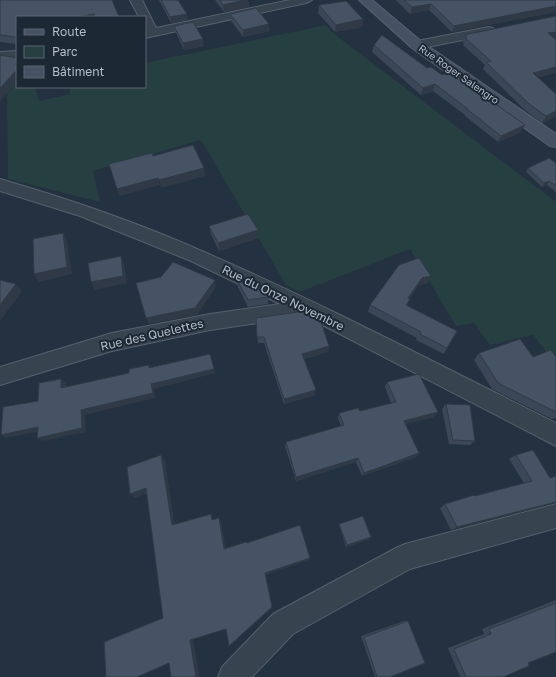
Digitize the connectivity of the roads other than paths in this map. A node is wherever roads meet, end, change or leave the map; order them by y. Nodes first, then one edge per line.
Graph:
1 (136, 0) edge
2 (306, 0) edge
3 (365, 0) edge
4 (142, 16) edge
5 (504, 28) edge
6 (149, 33) edge
7 (417, 45) junction
8 (16, 55) edge
9 (0, 56) edge
10 (556, 142) edge
11 (0, 185) edge
12 (307, 308) junction
13 (0, 376) edge
14 (556, 435) edge
15 (556, 516) edge
16 (232, 677) edge

1 - 4 street
2 - 6 street
3 - 7 street, Rue Roger Salengro
5 - 7 street
7 - 10 street, Rue Roger Salengro
8 - 9 street
11 - 12 street, Rue du Onze Novembre
12 - 13 street, Rue des Quelettes
12 - 14 street, Rue du Onze Novembre
15 - 16 street

